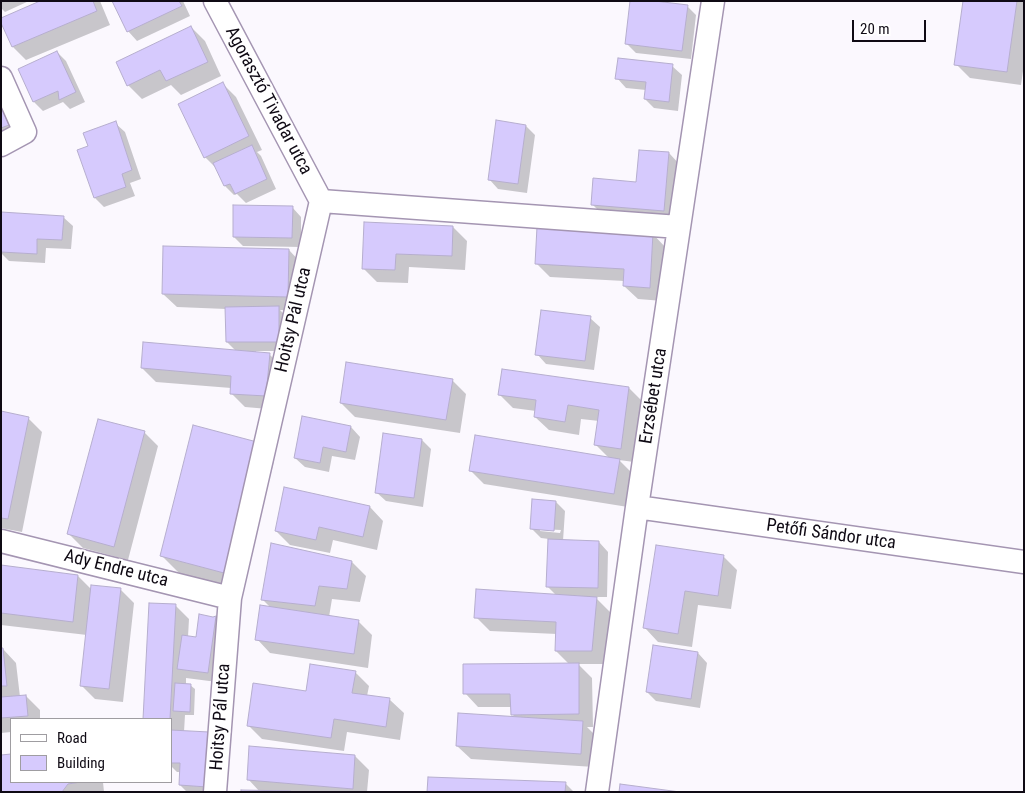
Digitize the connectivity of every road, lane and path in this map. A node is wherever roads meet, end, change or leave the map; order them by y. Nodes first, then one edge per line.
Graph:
1 (215, 1) edge
2 (713, 1) edge
3 (1, 78) edge
4 (1, 145) edge
5 (322, 201) junction
6 (679, 227) junction
7 (637, 507) junction
8 (1, 541) edge
9 (1024, 562) edge
10 (230, 598) junction
11 (215, 792) edge
12 (597, 792) edge

1 - 5 street, Agorasztó Tivadar utca
2 - 6 street, Erzsébet utca
3 - 4 street
5 - 6 street
5 - 10 street, Hoitsy Pál utca
6 - 7 street, Erzsébet utca
7 - 9 street, Petőfi Sándor utca
7 - 12 street, Erzsébet utca
8 - 10 street, Ady Endre utca
10 - 11 street, Hoitsy Pál utca

